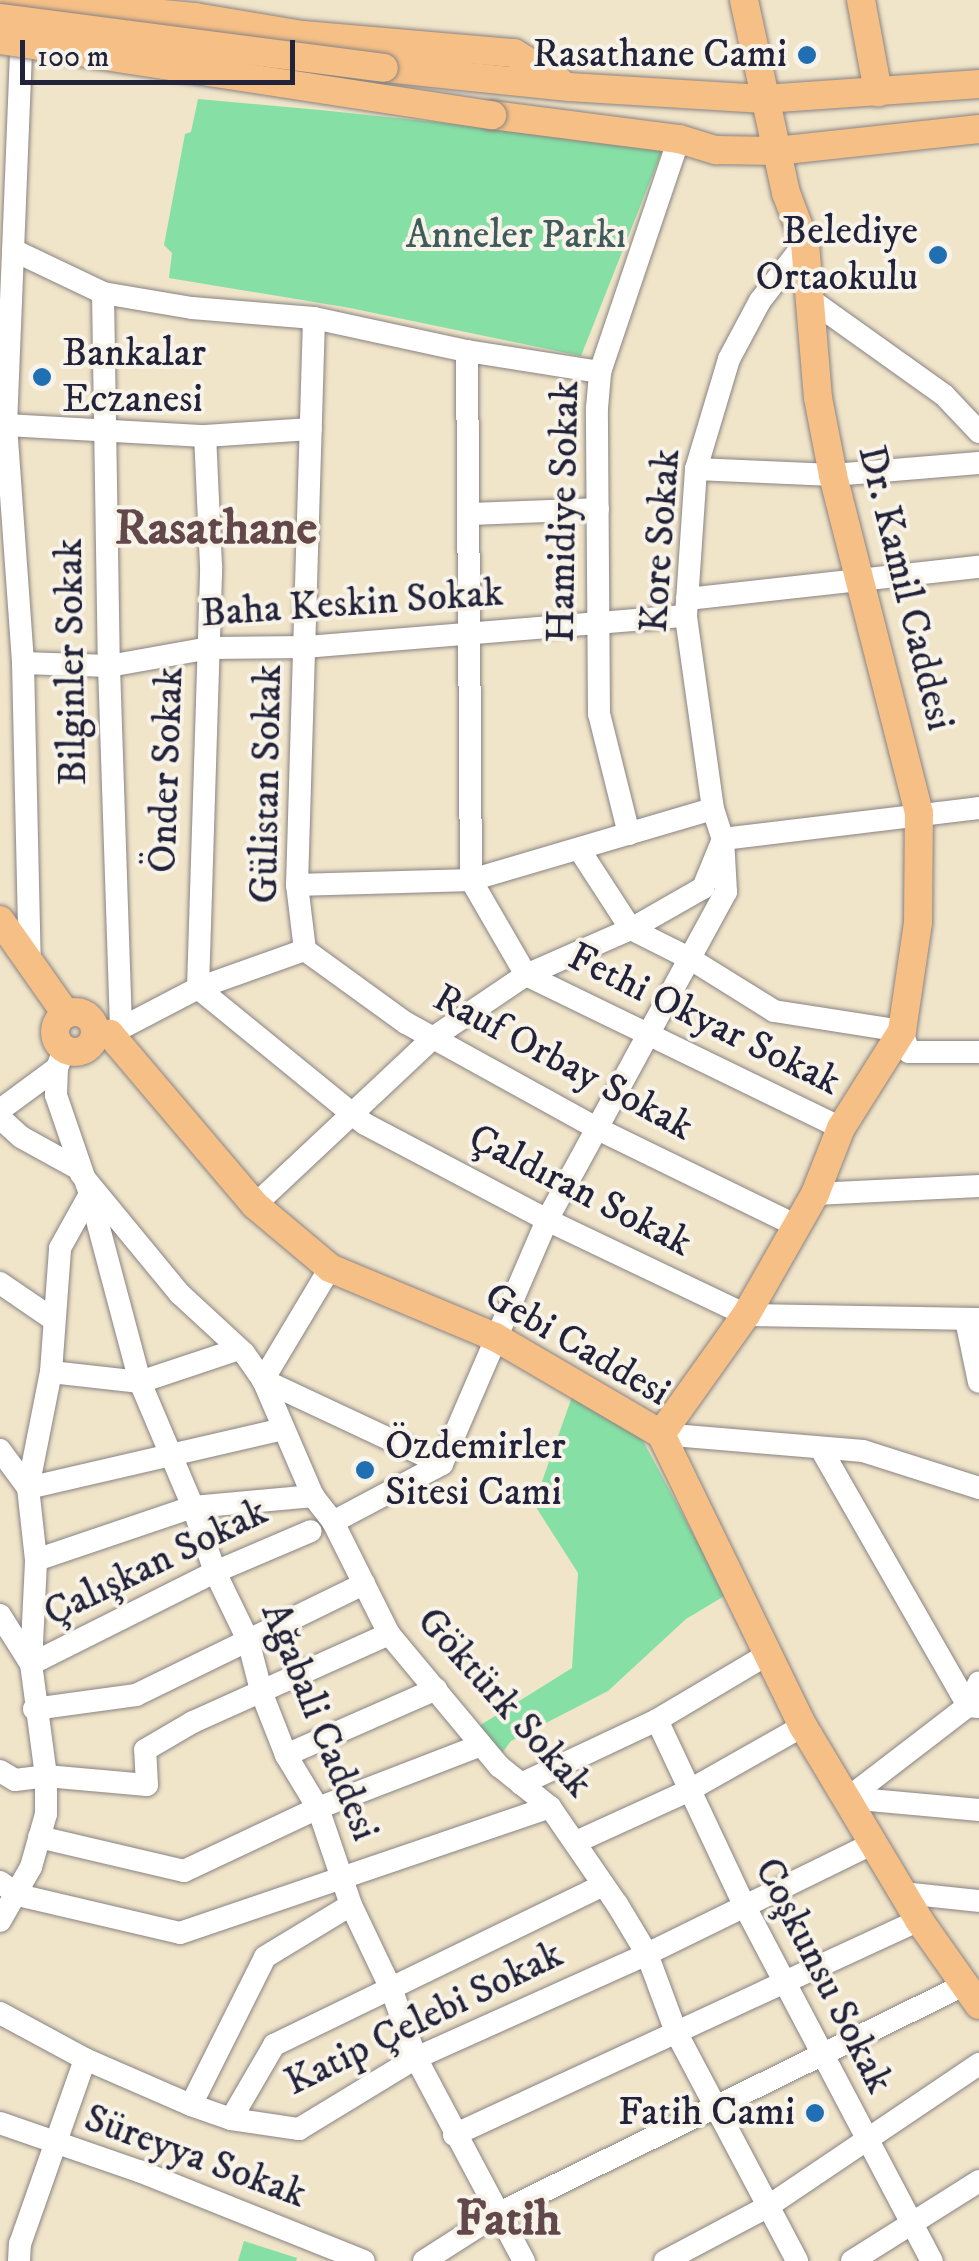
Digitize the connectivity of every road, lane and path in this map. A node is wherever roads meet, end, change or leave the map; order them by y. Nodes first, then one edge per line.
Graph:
1 (12, 0) edge
2 (744, 0) edge
3 (861, 0) edge
4 (0, 18) edge
5 (0, 40) edge
6 (979, 84) edge
7 (569, 87) junction
8 (878, 92) junction
9 (764, 99) junction
10 (972, 135) edge
11 (678, 139) junction
12 (776, 150) junction
13 (805, 244) junction
14 (13, 250) junction
15 (103, 293) junction
16 (808, 298) junction
17 (314, 318) junction
18 (467, 352) junction
19 (600, 372) junction
20 (6, 425) junction
21 (311, 429) junction
22 (105, 430) junction
23 (979, 432) edge
24 (204, 436) junction
25 (979, 463) edge
26 (696, 469) junction
27 (833, 475) junction
28 (598, 509) junction
29 (469, 514) junction
30 (979, 567) edge
31 (862, 583) junction
32 (686, 608) junction
33 (598, 624) junction
34 (470, 635) junction
35 (306, 647) junction
36 (210, 648) junction
37 (24, 663) junction
38 (108, 666) junction
39 (979, 808) edge
40 (713, 809) junction
41 (920, 813) junction
42 (629, 834) junction
43 (723, 839) junction
44 (580, 848) junction
45 (471, 880) junction
46 (297, 885) junction
47 (0, 920) edge
48 (632, 929) junction
49 (305, 950) junction
50 (689, 958) junction
51 (30, 961) junction
52 (526, 975) junction
53 (198, 988) junction
54 (66, 1014) junction
55 (902, 1031) junction
56 (109, 1032) junction
57 (648, 1036) junction
58 (434, 1037) junction
59 (979, 1052) edge
60 (61, 1059) junction
61 (0, 1110) edge
62 (354, 1110) junction
63 (0, 1118) edge
64 (598, 1128) junction
65 (841, 1128) junction
66 (81, 1171) junction
67 (979, 1186) edge
68 (815, 1194) junction
69 (255, 1205) junction
70 (547, 1220) junction
71 (795, 1224) junction
72 (330, 1268) junction
73 (0, 1283) edge
74 (746, 1315) junction
75 (54, 1320) junction
76 (973, 1320) edge
77 (495, 1337) junction
78 (239, 1349) junction
79 (51, 1372) junction
80 (263, 1380) junction
81 (140, 1382) junction
82 (979, 1382) edge
83 (284, 1429) junction
84 (661, 1434) junction
85 (821, 1449) junction
86 (0, 1450) edge
87 (170, 1458) junction
88 (442, 1464) junction
89 (28, 1488) junction
90 (979, 1488) edge
91 (313, 1496) junction
92 (193, 1507) junction
93 (333, 1522) junction
94 (311, 1531) dead end
95 (36, 1560) junction
96 (215, 1572) junction
97 (364, 1584) junction
98 (0, 1615) edge
99 (388, 1634) junction
100 (248, 1640) junction
101 (770, 1653) junction
102 (32, 1664) junction
103 (979, 1682) edge
104 (436, 1689) junction
105 (262, 1694) junction
106 (974, 1706) edge
107 (34, 1710) junction
108 (656, 1720) junction
109 (803, 1726) junction
110 (481, 1745) junction
111 (286, 1754) junction
112 (0, 1770) edge
113 (46, 1776) junction
114 (521, 1784) junction
115 (688, 1791) junction
116 (848, 1798) junction
117 (550, 1806) junction
118 (318, 1808) junction
119 (979, 1810) edge
120 (39, 1837) junction
121 (576, 1842) junction
122 (874, 1843) junction
123 (342, 1876) junction
124 (604, 1886) junction
125 (9, 1889) edge
126 (904, 1893) junction
127 (979, 1901) edge
128 (351, 1904) junction
129 (744, 1905) junction
130 (919, 1920) junction
131 (0, 1921) edge
132 (647, 1954) junction
133 (785, 1983) junction
134 (392, 1991) junction
135 (972, 1994) edge
136 (0, 2013) edge
137 (676, 2032) junction
138 (416, 2058) junction
139 (824, 2058) junction
140 (85, 2059) junction
141 (979, 2064) edge
142 (191, 2104) junction
143 (716, 2106) junction
144 (231, 2119) junction
145 (0, 2123) edge
146 (454, 2135) junction
147 (866, 2142) junction
148 (54, 2145) junction
149 (979, 2181) edge
150 (767, 2207) junction
151 (498, 2213) junction
152 (912, 2225) junction
153 (18, 2261) edge
154 (364, 2261) edge
155 (424, 2261) edge
156 (524, 2261) edge
157 (665, 2261) edge
158 (797, 2261) edge
159 (852, 2261) edge
160 (932, 2261) edge

1 - 7 main road
1 - 14 street
2 - 9 main road, Dr. Kamil Caddesi
3 - 8 main road
4 - 7 main road, bridge
5 - 11 main road, bridge
6 - 8 main road
7 - 9 main road
8 - 9 main road
9 - 12 main road, Dr. Kamil Caddesi
10 - 12 main road
11 - 12 main road
11 - 19 street, Hamidiye Sokak
12 - 13 main road, Dr. Kamil Caddesi
13 - 16 main road, Dr. Kamil Caddesi
13 - 26 street, Kore Sokak
14 - 15 street
14 - 20 street
15 - 17 street
15 - 22 street, Bilginler Sokak
16 - 23 street
16 - 27 main road, Dr. Kamil Caddesi
17 - 18 street
17 - 21 street, Gülistan Sokak
18 - 19 street
18 - 29 street
19 - 28 street, Hamidiye Sokak
20 - 22 street
20 - 37 street
21 - 24 street
21 - 35 street, Gülistan Sokak
22 - 24 street
22 - 38 street, Bilginler Sokak
24 - 36 street, Önder Sokak
25 - 27 street
26 - 27 street
26 - 32 street, Kore Sokak
27 - 31 main road, Dr. Kamil Caddesi
28 - 29 street
28 - 33 street, Hamidiye Sokak
29 - 34 street
30 - 31 street, Baha Keskin Sokak
31 - 32 street, Baha Keskin Sokak
31 - 41 main road, Dr. Kamil Caddesi
32 - 33 street, Baha Keskin Sokak
32 - 40 street, Kore Sokak
33 - 34 street, Baha Keskin Sokak
33 - 42 street, Hamidiye Sokak
34 - 35 street, Baha Keskin Sokak
34 - 45 street
35 - 36 street, Baha Keskin Sokak
35 - 46 street, Gülistan Sokak
36 - 38 street, Baha Keskin Sokak
36 - 53 street, Önder Sokak
37 - 38 street, Baha Keskin Sokak
37 - 51 street
38 - 56 street, Bilginler Sokak
39 - 41 street
40 - 42 street
40 - 43 street, Kore Sokak
41 - 43 street
41 - 55 main road, Dr. Kamil Caddesi
42 - 44 street
43 - 48 street
43 - 50 street
44 - 45 street
44 - 48 street
45 - 46 street
45 - 52 street, Fethi Okyar Sokak
46 - 49 street, Gülistan Sokak
47 - 51 main road
48 - 50 street
48 - 52 street
49 - 53 street
49 - 58 street, Rauf Orbay Sokak
50 - 55 street
50 - 57 street
51 - 54 main road
52 - 57 street, Fethi Okyar Sokak
52 - 58 street
53 - 56 street
53 - 62 street, Çaldıran Sokak
54 - 56 main road, Gebi Caddesi
54 - 60 main road
55 - 59 street
55 - 65 main road, Dr. Kamil Caddesi
56 - 60 main road
56 - 69 main road, Gebi Caddesi
57 - 64 street
57 - 65 street, Fethi Okyar Sokak
58 - 62 street
58 - 64 street, Rauf Orbay Sokak
60 - 61 street
60 - 66 street, Ağabali Caddesi
62 - 69 street
62 - 70 street, Çaldıran Sokak
63 - 66 street
64 - 70 street
64 - 71 street, Rauf Orbay Sokak
65 - 68 main road, Dr. Kamil Caddesi
66 - 75 street
66 - 78 street, Göktürk Sokak
66 - 81 street, Ağabali Caddesi
67 - 68 street
68 - 71 main road, Dr. Kamil Caddesi
69 - 72 main road, Gebi Caddesi
70 - 74 street, Çaldıran Sokak
70 - 77 street
71 - 74 main road, Dr. Kamil Caddesi
72 - 77 main road, Gebi Caddesi
72 - 80 street
73 - 75 street
74 - 76 street, Çaldıran Sokak
74 - 84 main road, Dr. Kamil Caddesi
75 - 79 street
76 - 82 street
77 - 84 main road, Gebi Caddesi
77 - 88 street
78 - 80 street, Göktürk Sokak
78 - 81 street
79 - 81 street
79 - 89 street
80 - 83 street, Göktürk Sokak
80 - 88 street
81 - 87 street, Ağabali Caddesi
83 - 87 street
83 - 91 street, Göktürk Sokak
84 - 85 street
84 - 101 main road, Gebi Caddesi
85 - 90 street
85 - 106 street
86 - 89 street
87 - 89 street
87 - 92 street, Ağabali Caddesi
88 - 93 street, Çalışkan Sokak
89 - 95 street
91 - 92 street
91 - 93 street, Göktürk Sokak
92 - 95 street
92 - 96 street, Ağabali Caddesi
93 - 97 street, Göktürk Sokak
94 - 96 street, Çalışkan Sokak
95 - 102 street
96 - 100 street, Ağabali Caddesi
96 - 102 street, Çalışkan Sokak
97 - 99 street, Göktürk Sokak
97 - 100 street
98 - 102 street, Çalışkan Sokak
99 - 104 street, Göktürk Sokak
99 - 105 street
100 - 105 street, Ağabali Caddesi
100 - 107 street
101 - 108 street
101 - 109 main road, Gebi Caddesi
102 - 107 street
103 - 106 street
104 - 110 street, Göktürk Sokak
104 - 111 street
105 - 111 street, Ağabali Caddesi
105 - 113 street
106 - 116 street
107 - 113 street
108 - 114 street
108 - 115 street, Coşkunsu Sokak
109 - 115 street
109 - 116 main road, Gebi Caddesi
110 - 114 street, Göktürk Sokak
110 - 118 street
111 - 118 street, Ağabali Caddesi
112 - 113 street
113 - 120 street
114 - 117 street, Göktürk Sokak
115 - 121 street
115 - 129 street, Coşkunsu Sokak
116 - 119 street
116 - 122 main road, Gebi Caddesi
117 - 121 street, Göktürk Sokak
117 - 123 street
118 - 120 street
118 - 123 street, Ağabali Caddesi
120 - 125 street
121 - 124 street, Göktürk Sokak
122 - 126 main road, Gebi Caddesi
122 - 129 street, Katip Çelebi Sokak
123 - 125 street
123 - 128 street, Ağabali Caddesi
124 - 132 street, Göktürk Sokak
124 - 134 street
125 - 131 street
126 - 127 street
126 - 130 main road, Gebi Caddesi
128 - 134 street, Ağabali Caddesi
128 - 142 street
129 - 132 street, Katip Çelebi Sokak
129 - 133 street, Coşkunsu Sokak
130 - 133 street
130 - 135 main road, Gebi Caddesi
132 - 137 street, Göktürk Sokak
132 - 138 street, Katip Çelebi Sokak
133 - 137 street
133 - 139 street, Coşkunsu Sokak
134 - 138 street, Ağabali Caddesi
134 - 144 street
135 - 139 street
136 - 140 street, Katip Çelebi Sokak
137 - 143 street, Göktürk Sokak
137 - 146 street
138 - 144 street, Katip Çelebi Sokak
138 - 146 street, Ağabali Caddesi
139 - 143 street
139 - 147 street, Coşkunsu Sokak
140 - 142 street, Katip Çelebi Sokak
140 - 148 street
141 - 147 street
142 - 144 street, Katip Çelebi Sokak
143 - 150 street, Göktürk Sokak
143 - 151 street
145 - 148 street, Süreyya Sokak
146 - 151 street, Ağabali Caddesi
147 - 150 street
147 - 152 street, Coşkunsu Sokak
148 - 153 street
148 - 154 street, Süreyya Sokak
149 - 152 street
150 - 157 street
150 - 158 street, Göktürk Sokak
151 - 155 street
151 - 156 street, Ağabali Caddesi
152 - 159 street
152 - 160 street, Coşkunsu Sokak

